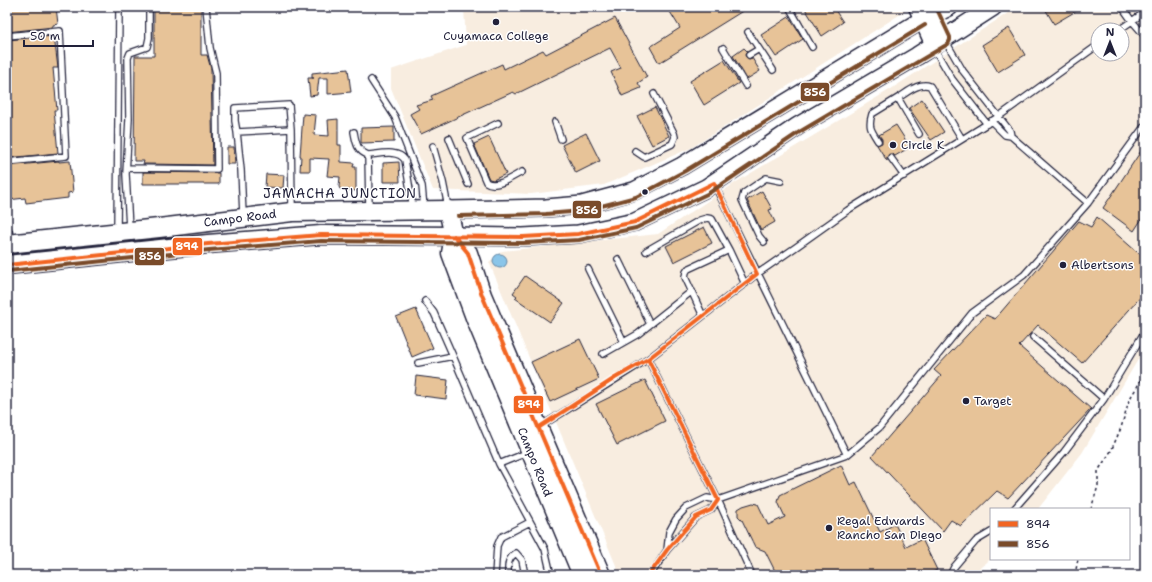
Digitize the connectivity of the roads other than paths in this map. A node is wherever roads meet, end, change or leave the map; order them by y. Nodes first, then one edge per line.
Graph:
1 (119, 7) edge
2 (149, 7) edge
3 (206, 7) edge
4 (788, 7) edge
5 (949, 7) edge
6 (993, 7) edge
7 (1122, 7) edge
8 (925, 12) edge
9 (1145, 12) edge
10 (1132, 21) junction
11 (748, 32) dead end
12 (7, 36) edge
13 (1145, 36) edge
14 (938, 42) junction
15 (812, 47) dead end
16 (722, 48) dead end
17 (759, 49) junction
18 (1090, 51) edge
19 (749, 55) dead end
20 (773, 70) dead end
21 (371, 80) dead end
22 (746, 86) dead end
23 (654, 94) dead end
24 (898, 98) junction
25 (998, 117) junction
26 (555, 122) dead end
27 (989, 122) junction
28 (498, 123) dead end
29 (1145, 125) edge
30 (291, 129) junction
31 (237, 132) junction
32 (354, 132) dead end
33 (919, 134) dead end
34 (1011, 136) junction
35 (449, 138) dead end
36 (561, 139) dead end
37 (962, 139) junction
38 (878, 141) dead end
39 (433, 146) dead end
40 (635, 151) dead end
41 (368, 155) junction
42 (891, 158) dead end
43 (7, 162) edge
44 (127, 168) junction
45 (522, 172) dead end
46 (904, 176) junction
47 (781, 181) dead end
48 (714, 183) junction
49 (468, 184) dead end
50 (1088, 203) junction
51 (419, 210) junction
52 (448, 210) junction
53 (369, 211) junction
54 (292, 212) junction
55 (243, 218) junction
56 (123, 231) junction
57 (9, 236) edge
58 (454, 236) junction
59 (764, 242) dead end
60 (729, 250) junction
61 (646, 252) dead end
62 (618, 259) dead end
63 (7, 265) edge
64 (588, 269) dead end
65 (757, 274) junction
66 (745, 284) junction
67 (692, 291) junction
68 (425, 301) dead end
69 (704, 316) junction
70 (650, 324) junction
71 (1145, 331) edge
72 (1033, 337) dead end
73 (624, 342) junction
74 (603, 354) dead end
75 (453, 356) junction
76 (648, 359) junction
77 (418, 363) dead end
78 (1104, 399) junction
79 (538, 428) junction
80 (531, 451) junction
81 (847, 455) junction
82 (499, 464) junction
83 (718, 500) junction
84 (1015, 508) edge
85 (530, 522) junction
86 (990, 533) edge
87 (667, 550) junction
88 (496, 575) edge
89 (508, 575) edge
90 (526, 575) edge
91 (552, 575) edge
92 (582, 575) edge
93 (601, 575) edge
94 (649, 575) edge
95 (752, 575) edge
96 (950, 575) edge

1 - 56 lane
2 - 44 lane
3 - 44 lane
4 - 15 lane
5 - 8 main road
6 - 14 main road
7 - 10 lane
8 - 14 street
8 - 52 main road
9 - 10 lane
10 - 13 lane
11 - 17 lane
12 - 43 lane
14 - 25 lane
14 - 27 lane
14 - 48 main road
16 - 22 lane
17 - 19 lane
17 - 20 lane
18 - 25 lane
21 - 51 lane
23 - 40 lane
24 - 33 lane
24 - 37 lane
24 - 38 lane
25 - 27 lane
25 - 34 lane
26 - 36 lane
27 - 34 lane
27 - 37 lane
28 - 45 lane
29 - 50 lane
30 - 31 lane
30 - 31 lane
30 - 54 lane
31 - 55 lane
32 - 41 lane
34 - 50 lane
35 - 49 lane
37 - 46 lane
39 - 52 lane
41 - 51 lane
41 - 53 lane
42 - 46 lane
44 - 56 lane
46 - 65 lane
47 - 59 lane
48 - 58 main road
48 - 65 lane
50 - 81 lane
51 - 52 highway, Campo Road
51 - 53 highway, Campo Road
52 - 58 highway, Campo Road
53 - 54 highway, Campo Road
54 - 55 highway, Campo Road
55 - 56 highway, Campo Road
56 - 57 highway, Campo Road
58 - 63 highway, Campo Road
58 - 79 highway, Campo Road
58 - 80 highway, Campo Road
60 - 61 lane
60 - 66 lane
60 - 67 lane
62 - 70 lane
64 - 73 lane
65 - 66 lane
65 - 81 lane
66 - 69 lane
67 - 69 lane
67 - 70 lane
68 - 75 lane
69 - 76 lane
70 - 73 lane
71 - 78 lane
72 - 78 lane
73 - 74 lane
75 - 77 lane
75 - 82 lane
76 - 79 lane
76 - 83 lane
78 - 84 lane
79 - 93 highway, Campo Road
80 - 82 lane
80 - 92 highway, Campo Road
81 - 83 lane
82 - 85 lane
83 - 87 lane
83 - 87 lane
83 - 95 lane
85 - 88 lane
85 - 91 lane
86 - 96 lane
87 - 94 lane
89 - 90 lane

